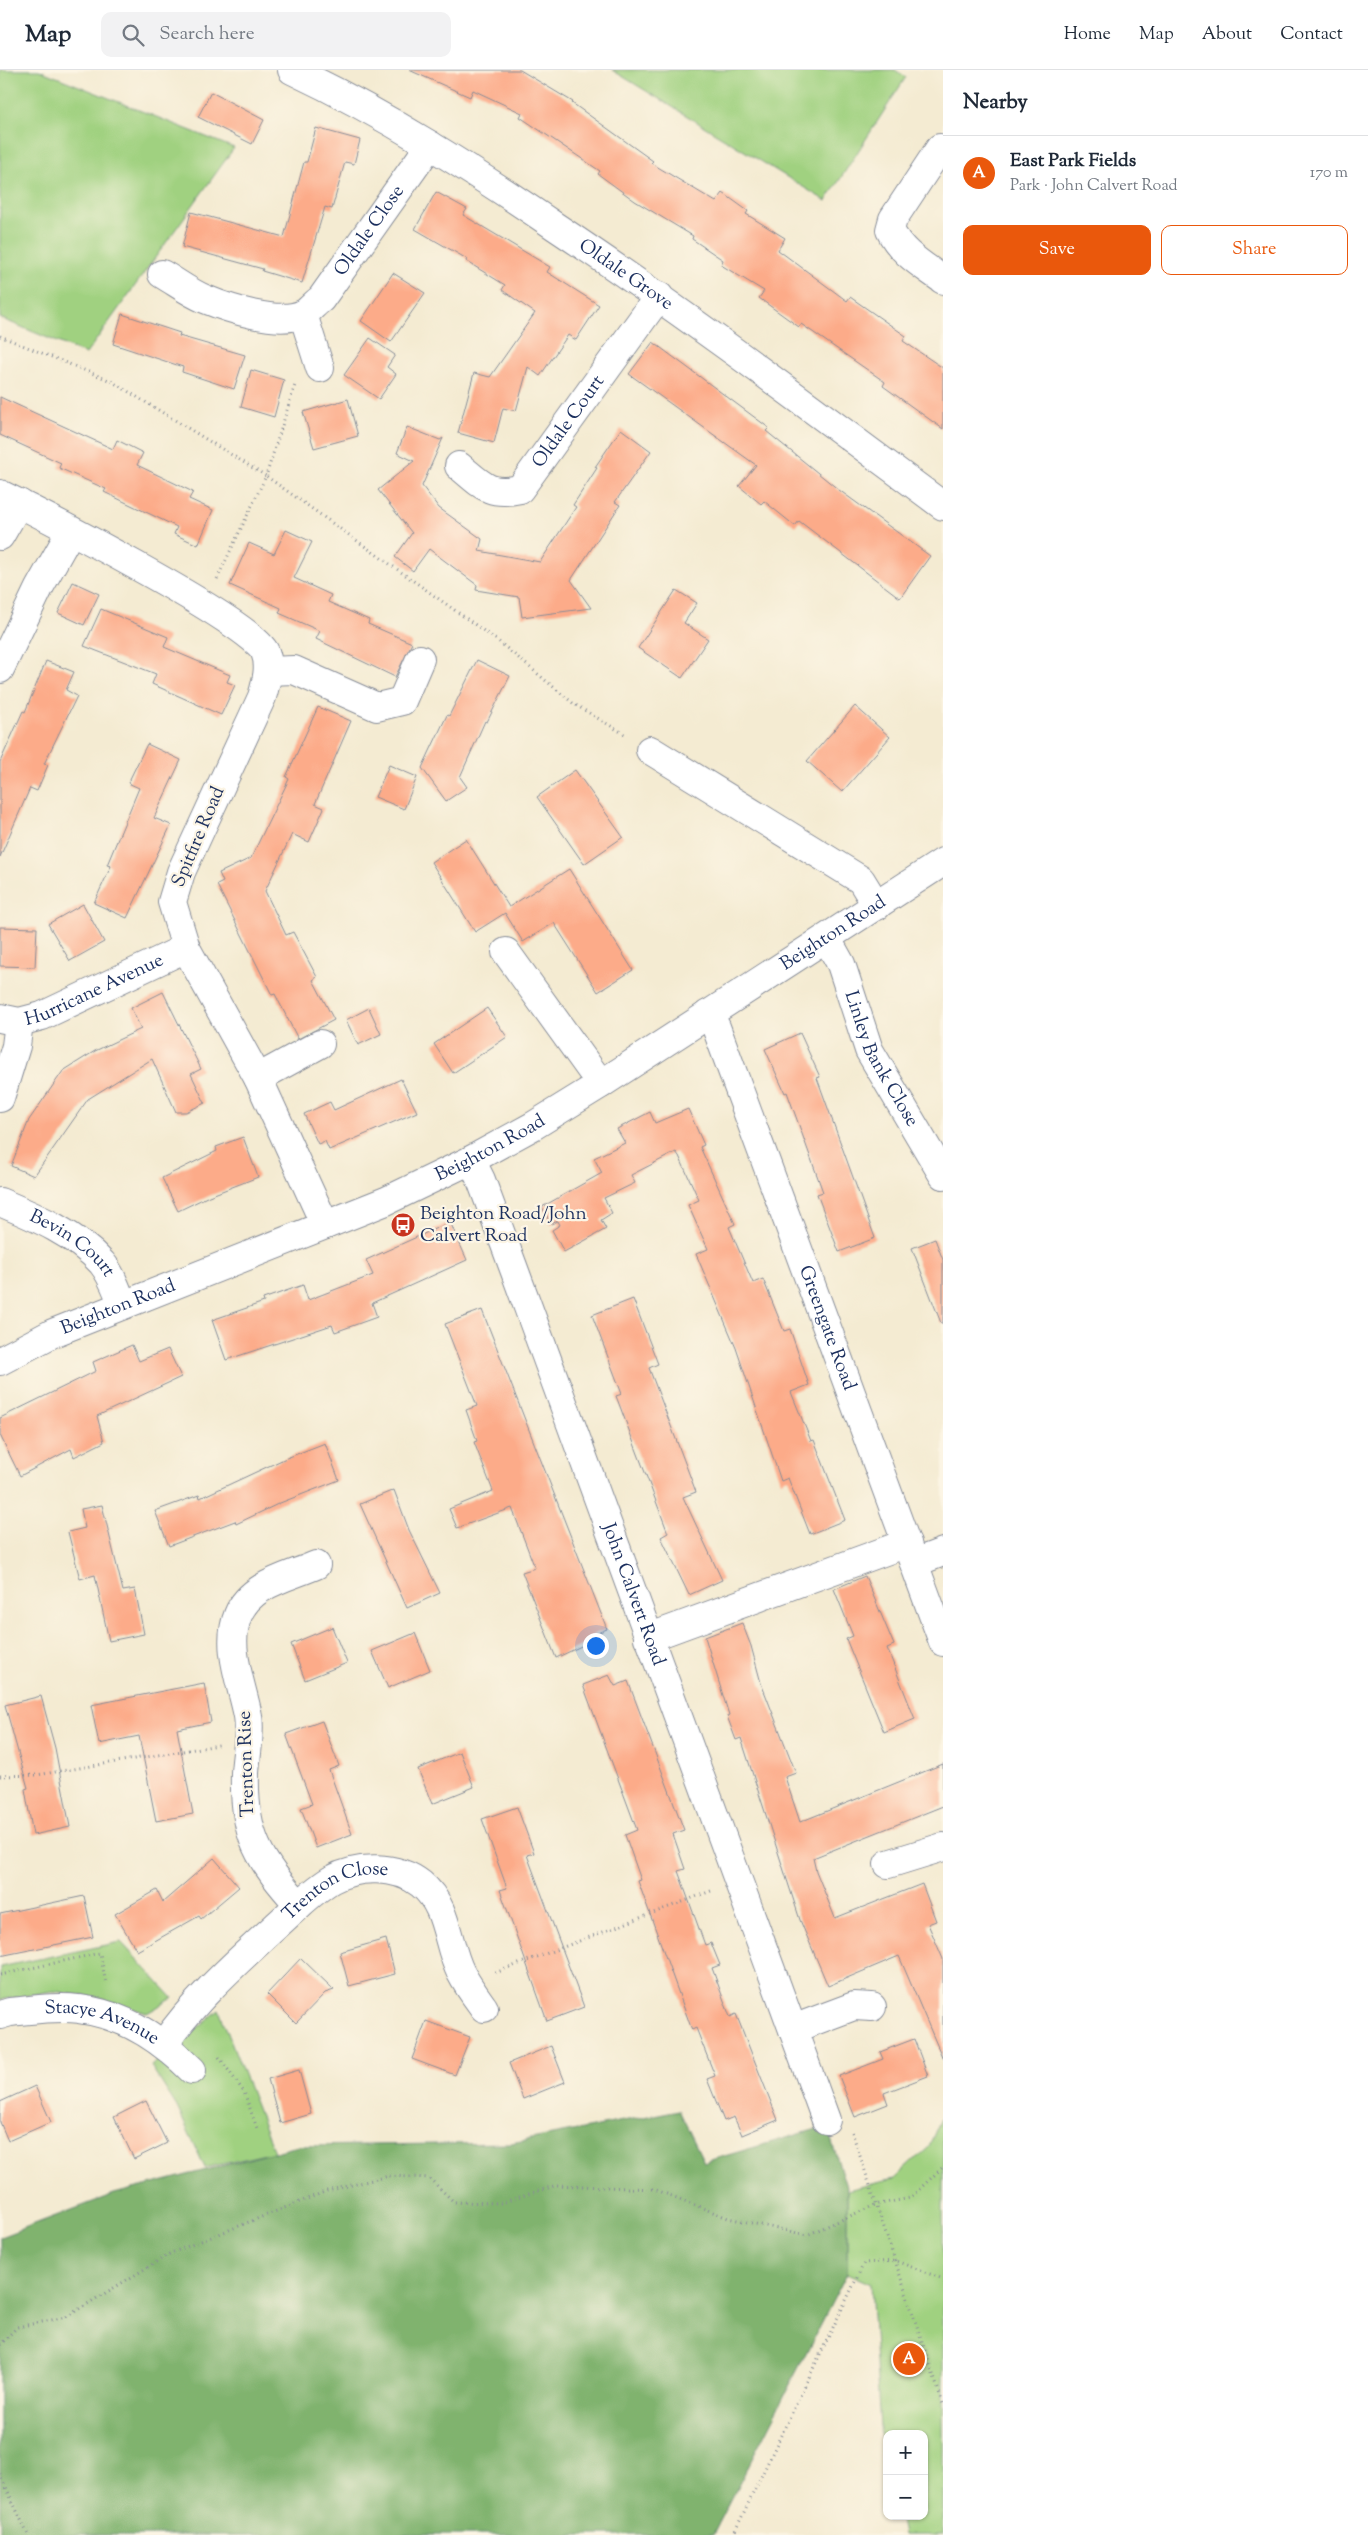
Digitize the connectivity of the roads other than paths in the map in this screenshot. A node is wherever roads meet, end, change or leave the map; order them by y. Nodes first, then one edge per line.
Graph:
1 (292, 70) edge
2 (430, 145) junction
3 (940, 148) dead end
4 (162, 274) dead end
5 (943, 280) edge
6 (659, 296) junction
7 (303, 314) junction
8 (320, 368) dead end
9 (459, 466) dead end
10 (10, 499) edge
11 (943, 506) edge
12 (71, 531) junction
13 (0, 536) edge
14 (420, 659) dead end
15 (0, 670) edge
16 (268, 672) junction
17 (650, 750) road end
18 (943, 862) edge
19 (877, 906) junction
20 (827, 939) junction
21 (186, 948) junction
22 (506, 952) dead end
23 (708, 1014) junction
24 (9, 1020) edge
25 (320, 1044) dead end
26 (258, 1078) junction
27 (601, 1084) junction
28 (0, 1098) edge
29 (471, 1160) junction
30 (943, 1175) edge
31 (0, 1202) edge
32 (325, 1226) junction
33 (123, 1305) junction
34 (0, 1361) edge
35 (943, 1552) edge
36 (910, 1553) junction
37 (316, 1565) dead end
38 (648, 1638) junction
39 (943, 1642) edge
40 (943, 1846) edge
41 (888, 1864) dead end
42 (299, 1905) junction
43 (872, 2007) dead end
44 (484, 2008) dead end
45 (0, 2015) edge
46 (793, 2029) junction
47 (164, 2044) junction
48 (192, 2070) dead end
49 (838, 2123) road end

1 - 2 street, Oldale Grove
2 - 6 street, Oldale Grove
2 - 7 street, Oldale Close
3 - 5 street
4 - 7 street
6 - 9 street, Oldale Court
6 - 11 street, Oldale Grove
7 - 8 street
10 - 12 street, Spitfire Road
10 - 13 street
12 - 15 street
12 - 16 street, Spitfire Road
14 - 16 street
16 - 21 street, Spitfire Road
17 - 19 street
18 - 19 street, Beighton Road
19 - 20 street, Beighton Road
20 - 23 street, Beighton Road
20 - 30 street, Linley Bank Close
21 - 24 street, Hurricane Avenue
21 - 26 street, Spitfire Road
22 - 27 street
23 - 27 street, Beighton Road
23 - 36 street, Greengate Road
24 - 28 street
25 - 26 street
26 - 32 street, Spitfire Road
27 - 29 street, Beighton Road
29 - 32 street, Beighton Road
29 - 38 street, John Calvert Road
31 - 33 street, Bevin Court
32 - 33 street, Beighton Road
33 - 34 street, Beighton Road
35 - 36 street
36 - 38 street
36 - 39 street, Greengate Road
37 - 42 street, Trenton Rise
38 - 46 street, John Calvert Road
40 - 41 street
42 - 44 street, Trenton Close
42 - 47 street, Trenton Close
43 - 46 street
45 - 47 street, Stacye Avenue
46 - 49 street, John Calvert Road
47 - 48 street, Stacye Avenue

